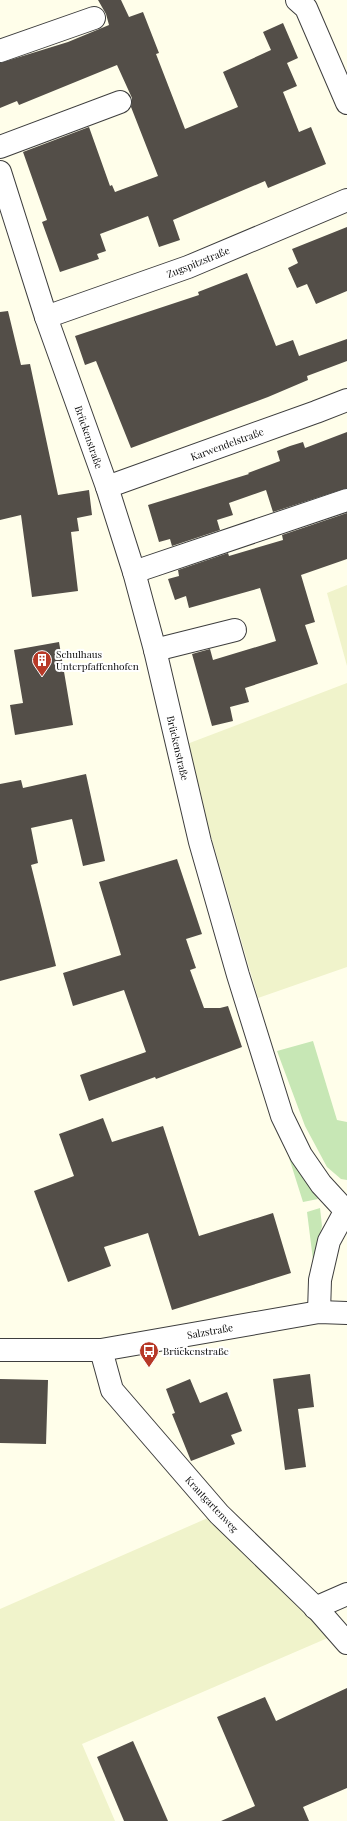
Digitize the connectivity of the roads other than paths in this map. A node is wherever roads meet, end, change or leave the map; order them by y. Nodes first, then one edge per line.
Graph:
1 (297, 0) edge
2 (94, 18) dead end
3 (0, 51) edge
4 (120, 102) dead end
5 (347, 103) edge
6 (0, 147) edge
7 (0, 172) edge
8 (347, 200) edge
9 (46, 317) junction
10 (347, 400) edge
11 (107, 487) junction
12 (347, 500) edge
13 (134, 572) junction
14 (235, 630) dead end
15 (155, 650) junction
16 (346, 1209) edge
17 (319, 1312) junction
18 (347, 1313) edge
19 (0, 1350) edge
20 (101, 1350) junction
21 (347, 1594) edge
22 (315, 1608) junction
23 (347, 1643) edge

1 - 5 street
2 - 3 street
4 - 6 street
7 - 9 street, Brückenstraße
8 - 9 street, Zugspitzstraße
9 - 11 street, Brückenstraße
10 - 11 street, Karwendelstraße
11 - 13 street, Brückenstraße
12 - 13 street
13 - 15 street, Brückenstraße
14 - 15 street
15 - 16 street, Brückenstraße
16 - 17 street, Brückenstraße
17 - 18 street, Salzstraße
17 - 20 street, Salzstraße
19 - 20 street, Salzstraße
20 - 22 street, Krautgartenweg
21 - 22 street
22 - 23 street, Krautgartenweg

